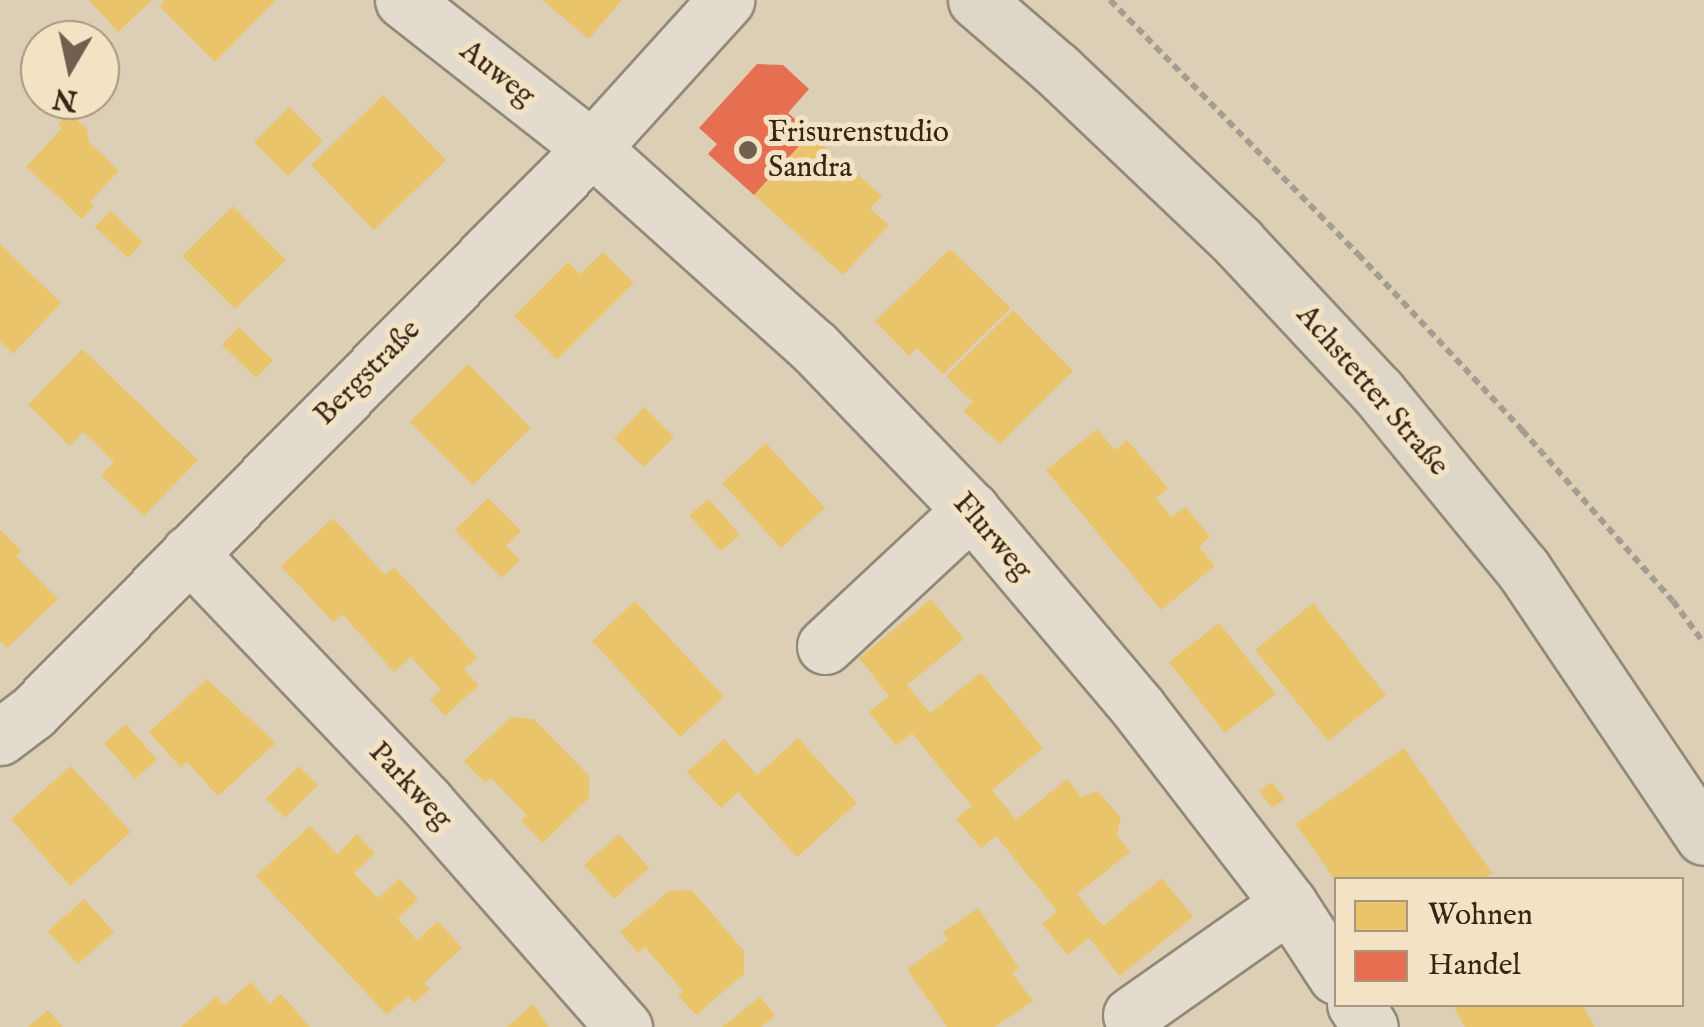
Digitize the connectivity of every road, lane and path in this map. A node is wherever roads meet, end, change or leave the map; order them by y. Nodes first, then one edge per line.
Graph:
1 (402, 0) edge
2 (726, 0) edge
3 (976, 0) edge
4 (1110, 0) edge
5 (592, 148) junction
6 (971, 510) junction
7 (189, 553) junction
8 (1704, 643) edge
9 (825, 646) dead end
10 (0, 737) edge
11 (1704, 837) edge
12 (1289, 904) junction
13 (1334, 973) edge
14 (1132, 1015) dead end
15 (624, 1027) edge

1 - 5 street, Auweg
2 - 5 street, Bergstraße
3 - 11 main road, Achstetter Straße
4 - 8 path
5 - 6 street, Flurweg
5 - 7 street, Bergstraße
6 - 9 street
6 - 12 street, Flurweg
7 - 10 street, Bergstraße
7 - 15 street, Parkweg
12 - 13 street, Flurweg
12 - 14 street

